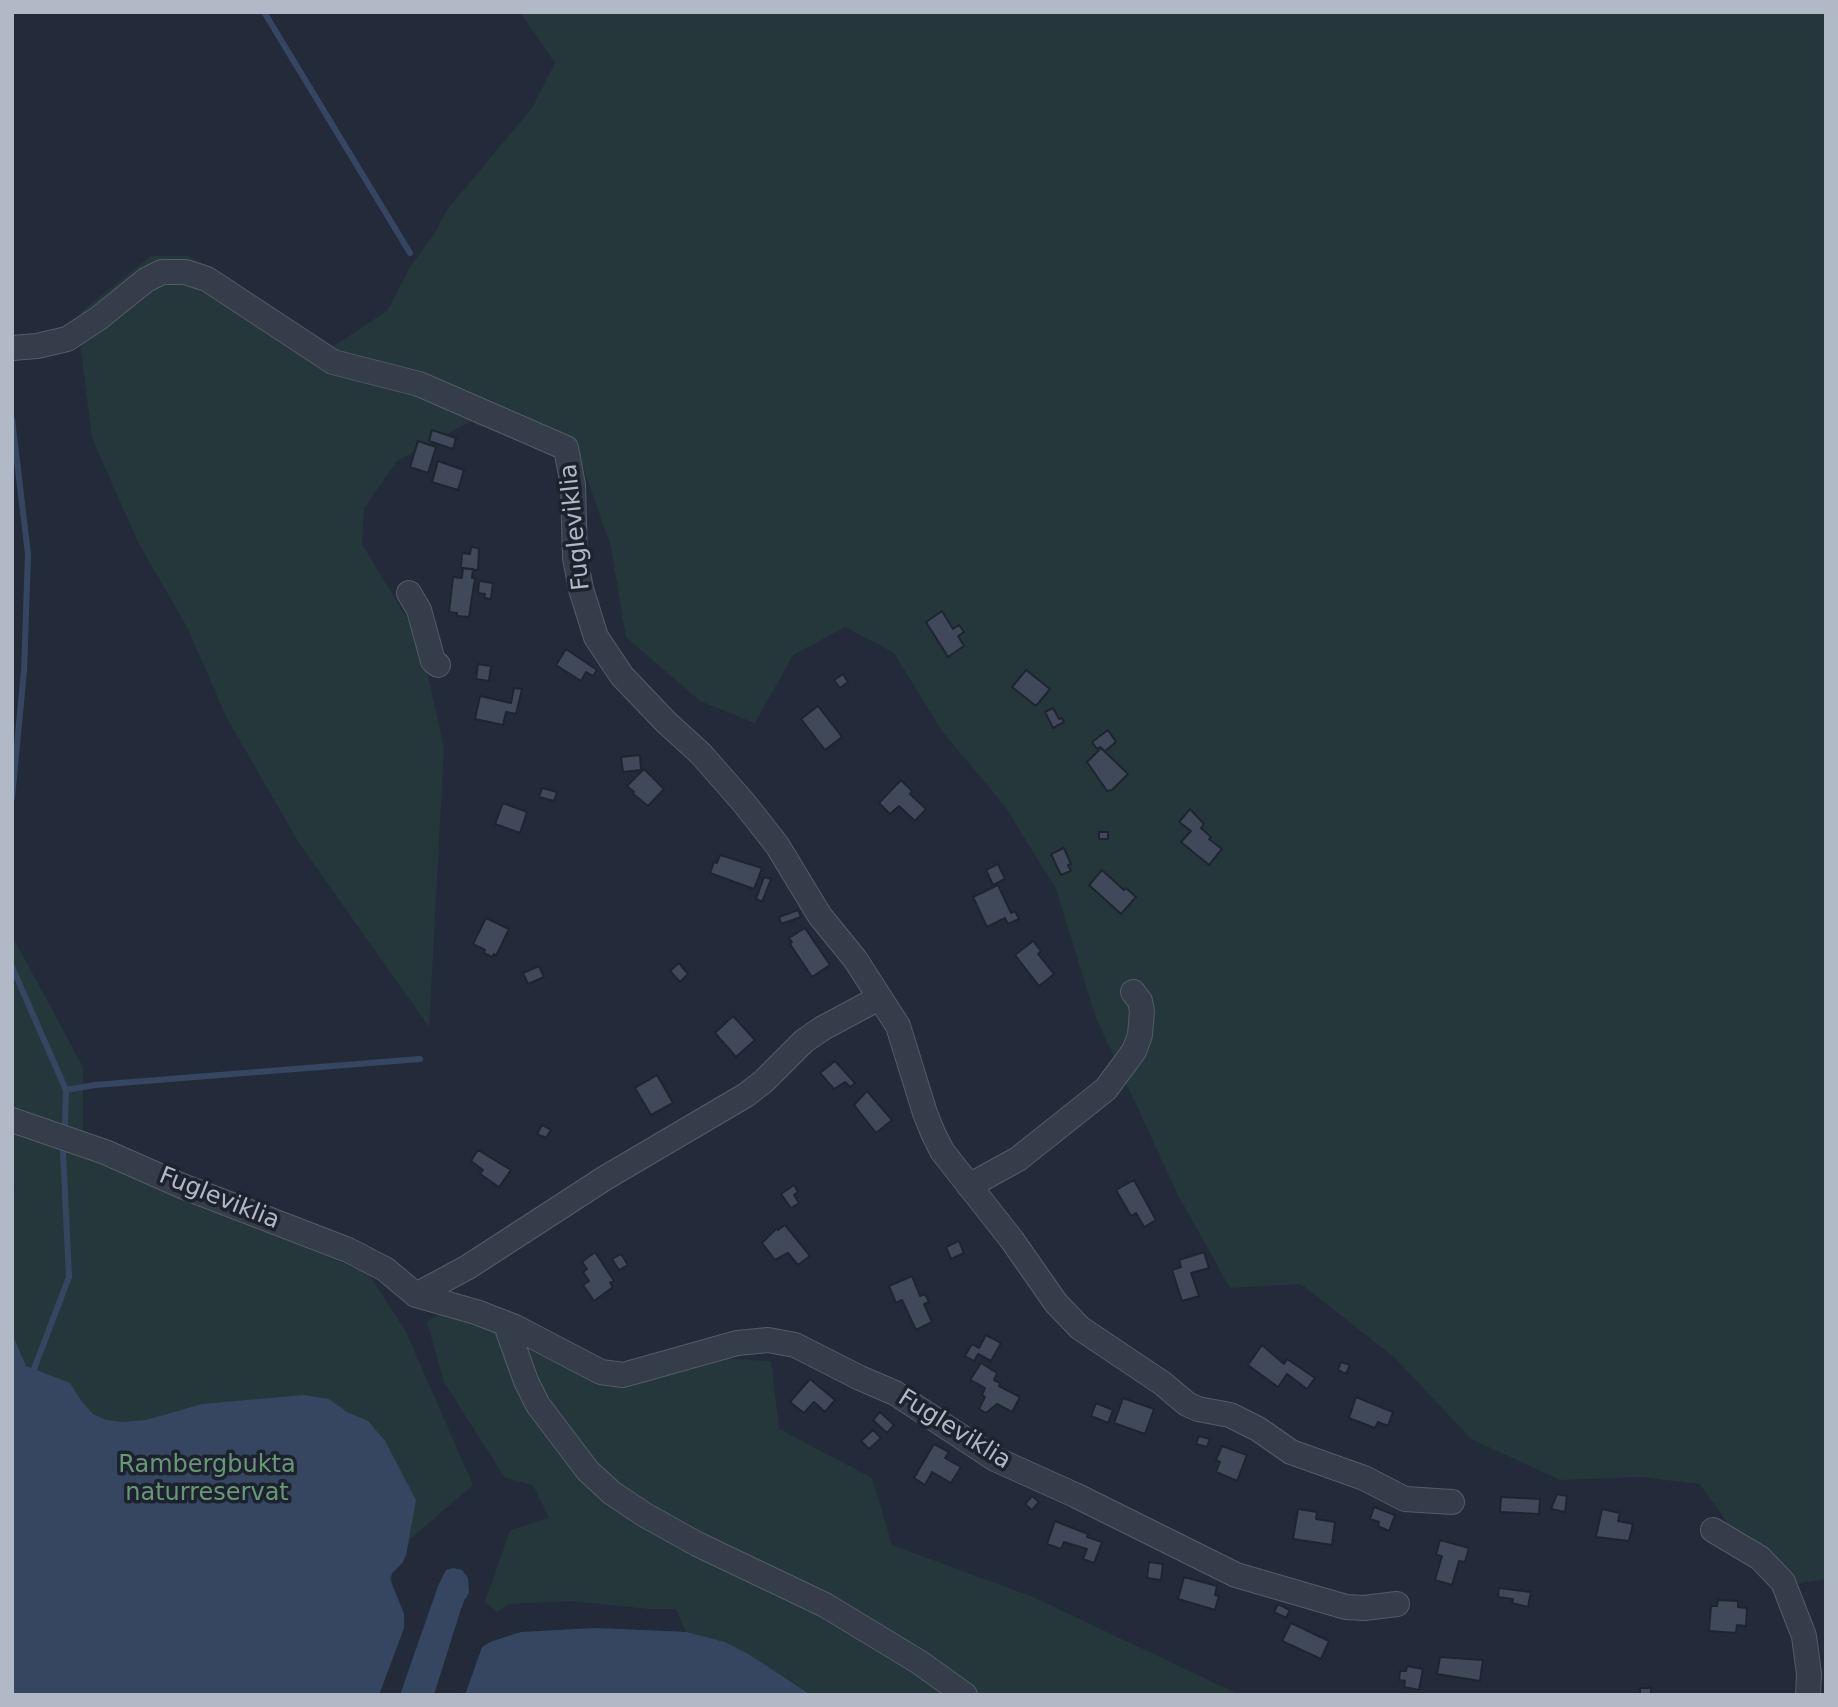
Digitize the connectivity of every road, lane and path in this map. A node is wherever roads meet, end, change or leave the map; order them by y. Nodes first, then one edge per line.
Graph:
1 (12, 348) edge
2 (409, 593) dead end
3 (438, 665) dead end
4 (1133, 992) dead end
5 (879, 998) junction
6 (12, 1120) edge
7 (969, 1186) junction
8 (416, 1295) junction
9 (509, 1326) junction
10 (1452, 1502) dead end
11 (1713, 1530) dead end
12 (1397, 1604) dead end
13 (965, 1695) edge
14 (1808, 1695) edge

1 - 5 street, Fugleviklia
2 - 3 street
4 - 7 street
5 - 7 street, Fugleviklia
5 - 8 street
6 - 8 street, Fugleviklia
7 - 10 street, Fugleviklia
8 - 9 street, Fugleviklia
9 - 12 street, Fugleviklia
9 - 13 street
11 - 14 street

